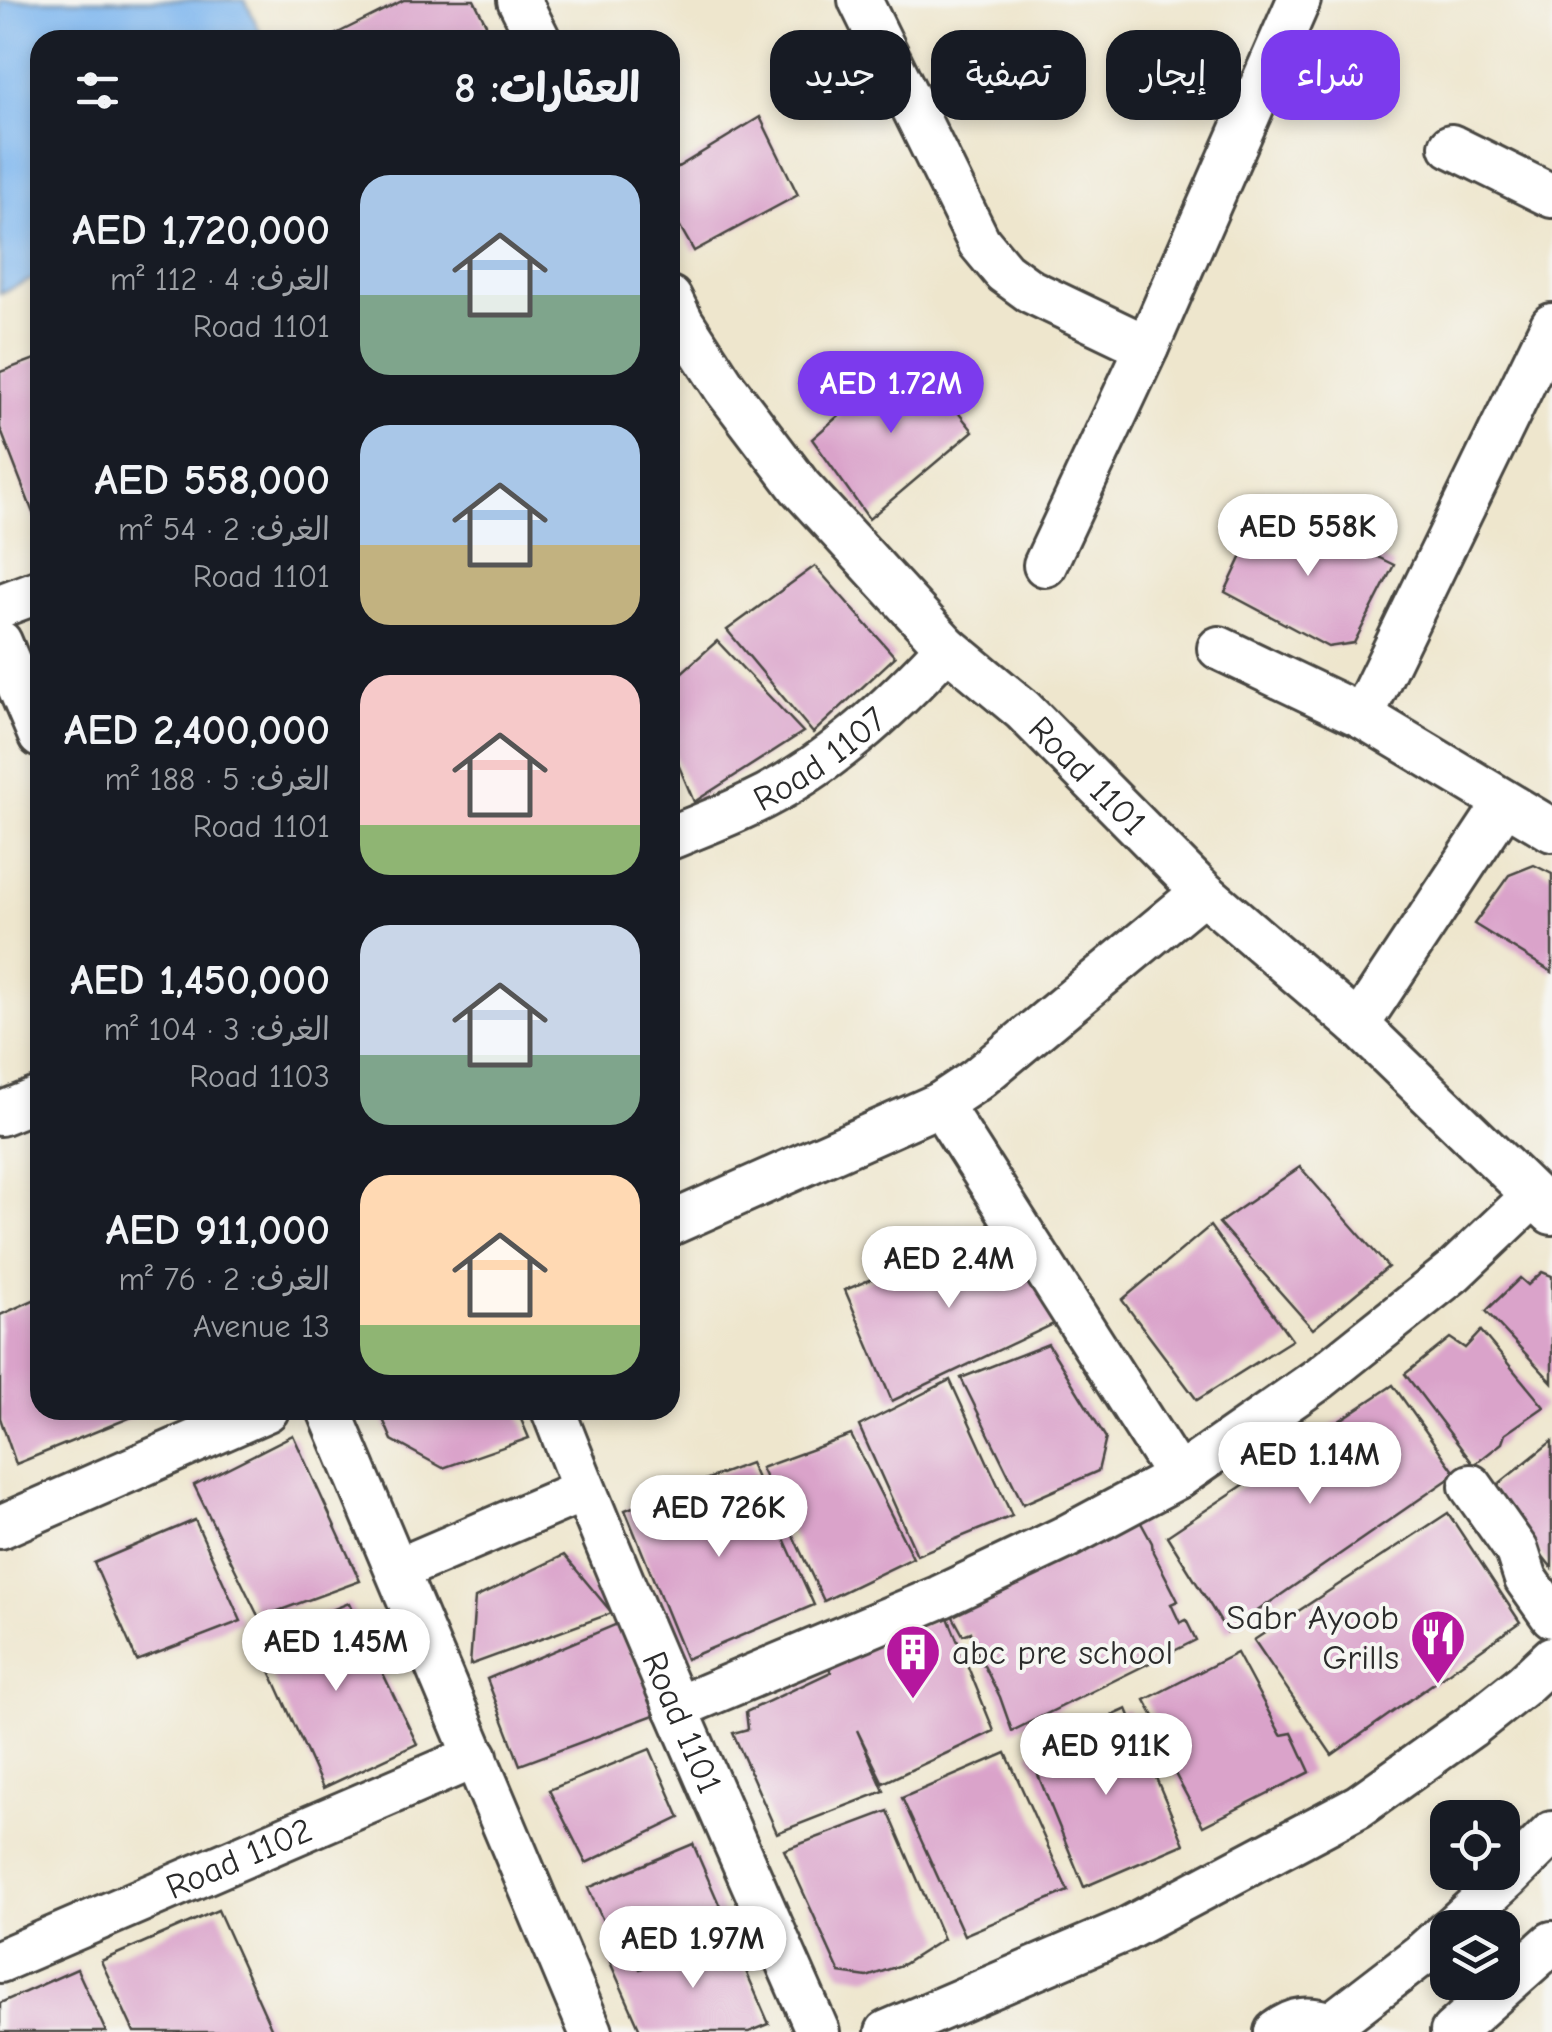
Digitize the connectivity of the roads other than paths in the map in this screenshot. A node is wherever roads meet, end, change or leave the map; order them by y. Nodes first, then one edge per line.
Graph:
1 (860, 0) edge
2 (1289, 3) edge
3 (1451, 146) dead end
4 (1552, 196) edge
5 (680, 325) edge
6 (1552, 325) edge
7 (1147, 347) junction
8 (1046, 565) dead end
9 (30, 595) edge
10 (0, 606) edge
11 (0, 642) edge
12 (947, 648) junction
13 (1218, 648) dead end
14 (1362, 716) junction
15 (24, 728) edge
16 (1505, 803) junction
17 (1552, 830) edge
18 (680, 834) edge
19 (1203, 892) junction
20 (1358, 1025) junction
21 (30, 1102) edge
22 (940, 1104) junction
23 (0, 1114) edge
24 (1542, 1205) edge
25 (680, 1220) edge
26 (244, 1420) edge
27 (334, 1420) edge
28 (557, 1420) edge
29 (1178, 1476) junction
30 (1471, 1486) dead end
31 (584, 1490) junction
32 (0, 1528) edge
33 (1517, 1550) junction
34 (398, 1570) junction
35 (1552, 1580) edge
36 (1552, 1616) edge
37 (1552, 1658) edge
38 (676, 1708) junction
39 (476, 1756) junction
40 (1552, 1833) edge
41 (1471, 1910) edge
42 (1552, 1944) edge
43 (1430, 1947) edge
44 (0, 1962) edge
45 (1326, 2028) edge
46 (591, 2032) edge
47 (818, 2032) edge
48 (887, 2032) edge
49 (1276, 2032) edge
50 (1452, 2032) edge

1 - 7 street
2 - 7 street
3 - 4 street
5 - 12 street, Road 1101
6 - 14 street
7 - 8 street
9 - 10 street
11 - 15 street
12 - 18 street, Road 1107
12 - 19 street, Road 1101
13 - 14 street
14 - 16 street
16 - 17 street
16 - 20 street
19 - 20 street, Road 1101
19 - 22 street
20 - 24 street, Road 1101
21 - 23 street
22 - 25 street
22 - 29 street
24 - 29 street
26 - 32 street
27 - 34 street
28 - 31 street, Road 1101
29 - 38 street
30 - 33 street
31 - 34 street
31 - 38 street, Road 1101
33 - 35 street
33 - 36 street
34 - 39 street
37 - 48 street
38 - 47 street, Road 1101
39 - 44 street, Road 1102
39 - 46 street
40 - 41 street
42 - 50 street
43 - 45 street
45 - 49 street

